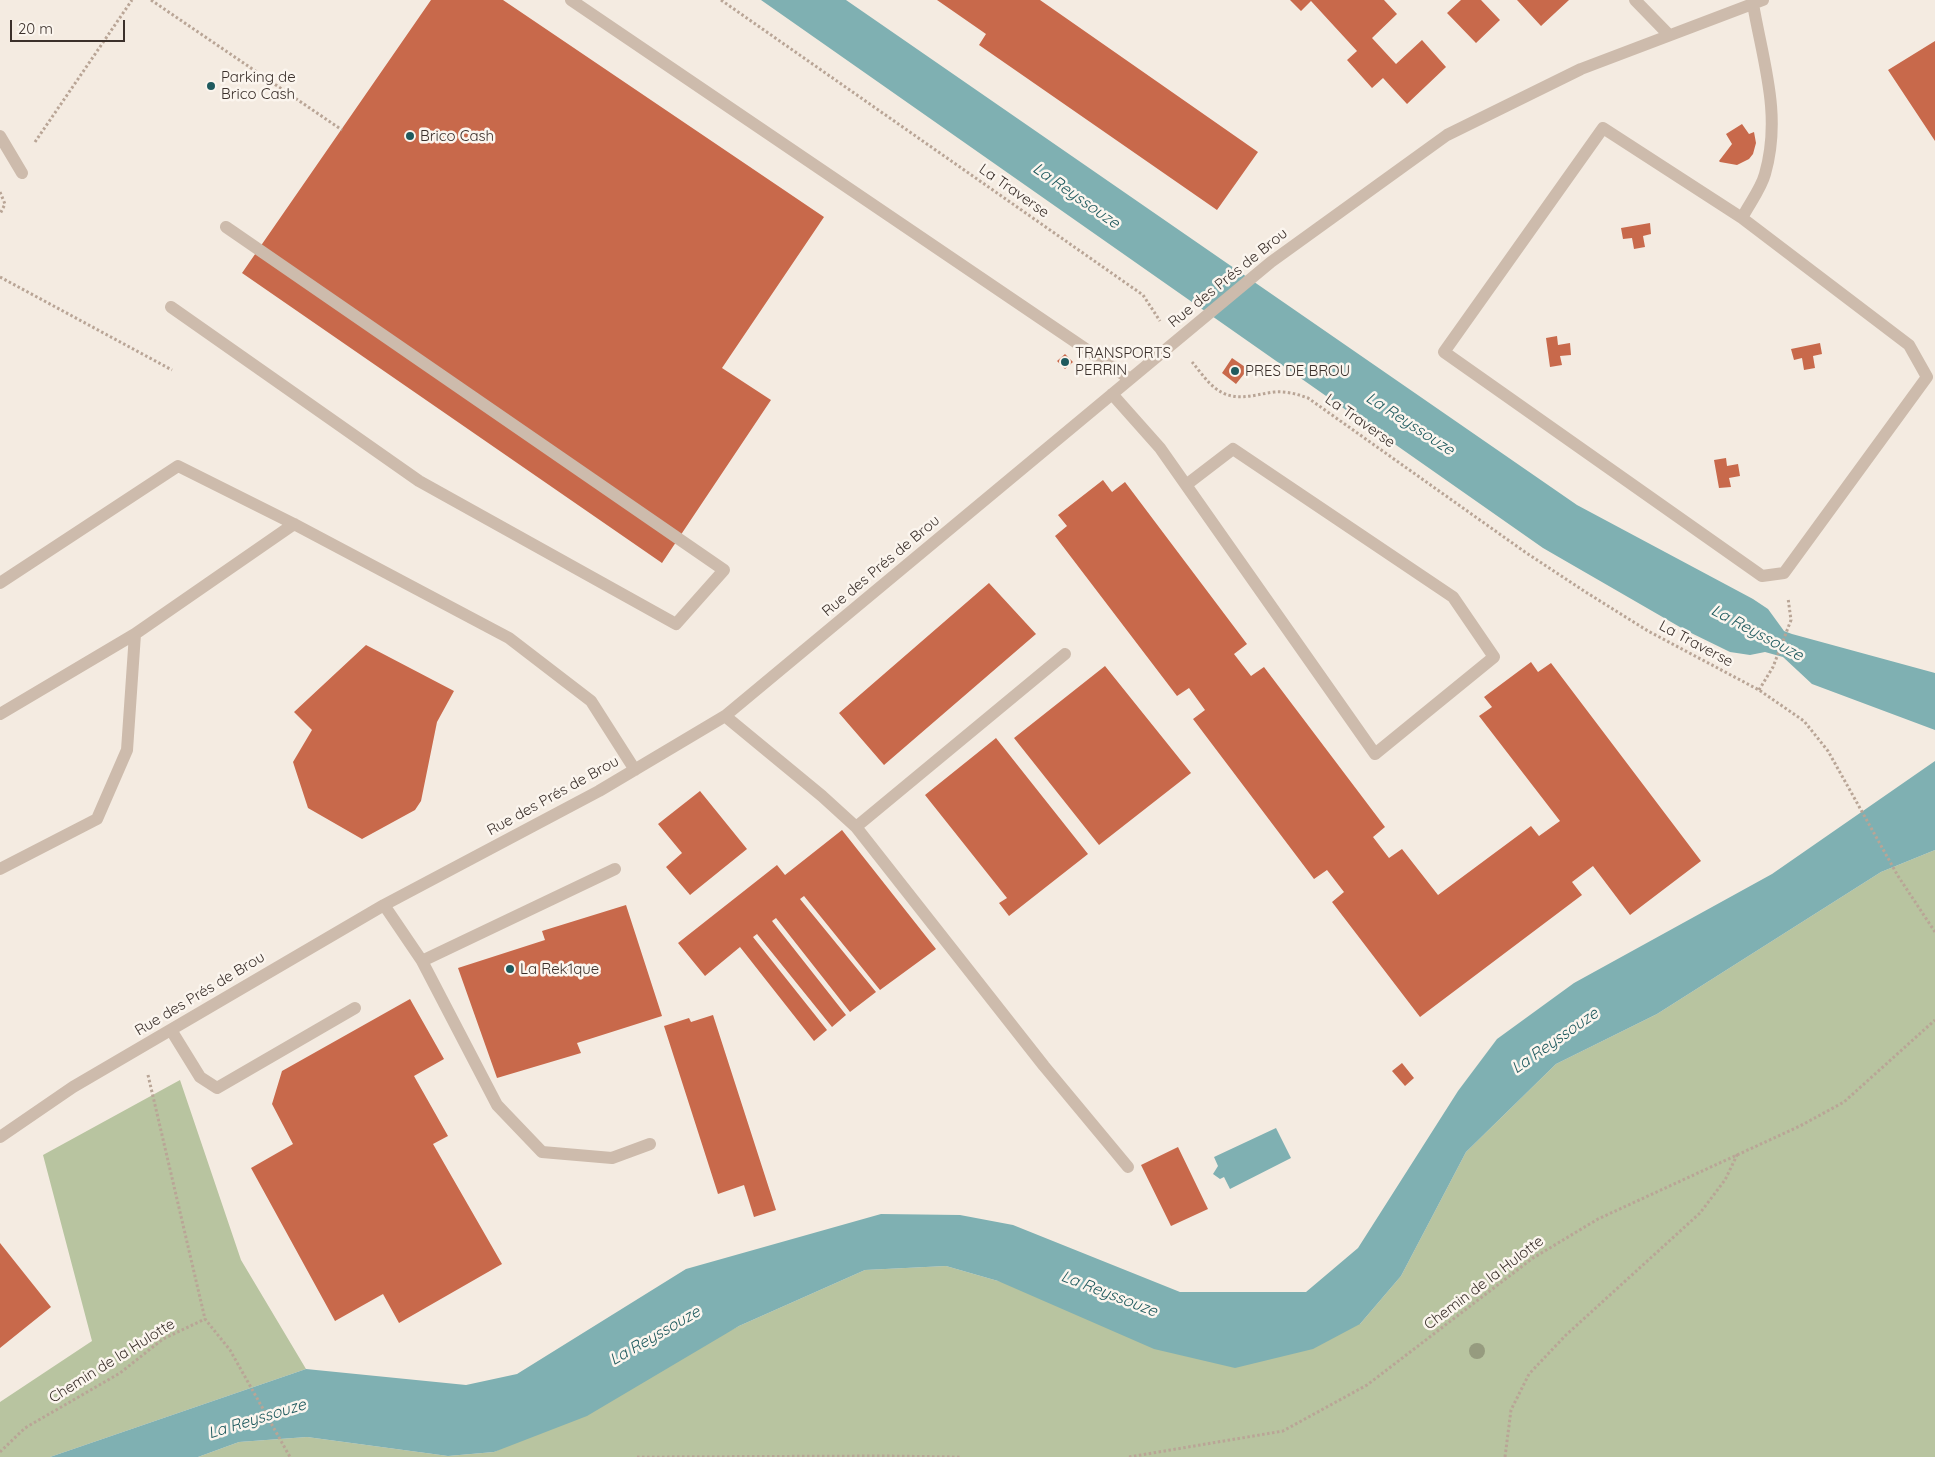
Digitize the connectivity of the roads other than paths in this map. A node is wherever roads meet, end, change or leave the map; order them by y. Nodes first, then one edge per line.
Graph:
1 (571, 0) edge
2 (1635, 0) edge
3 (1758, 2) edge
4 (1669, 35) junction
5 (0, 136) edge
6 (20, 169) road end
7 (1742, 218) junction
8 (226, 227) dead end
9 (171, 307) dead end
10 (1130, 379) junction
11 (1112, 394) junction
12 (1186, 485) junction
13 (294, 524) junction
14 (0, 583) edge
15 (135, 634) junction
16 (1065, 654) dead end
17 (0, 714) edge
18 (725, 716) junction
19 (635, 770) junction
20 (856, 827) junction
21 (0, 869) edge
22 (615, 869) dead end
23 (384, 905) junction
24 (422, 961) junction
25 (355, 1008) dead end
26 (171, 1030) junction
27 (0, 1137) edge
28 (650, 1144) dead end
29 (1128, 1167) dead end

1 - 10 street
2 - 4 street
3 - 4 street, Rue des Prés de Brou
3 - 7 street
4 - 10 street, Rue des Prés de Brou
5 - 6 street
7 - 7 street
8 - 9 street
10 - 11 street, Rue des Prés de Brou
11 - 12 street
11 - 18 street, Rue des Prés de Brou
12 - 12 street
13 - 14 street
13 - 15 street
13 - 19 street
15 - 17 street
15 - 21 street
16 - 20 street
18 - 19 street, Rue des Prés de Brou
18 - 20 street
19 - 23 street, Rue des Prés de Brou
20 - 29 street
22 - 24 street
23 - 24 street
23 - 26 street, Rue des Prés de Brou
24 - 28 street
25 - 26 street
26 - 27 street, Rue des Prés de Brou

